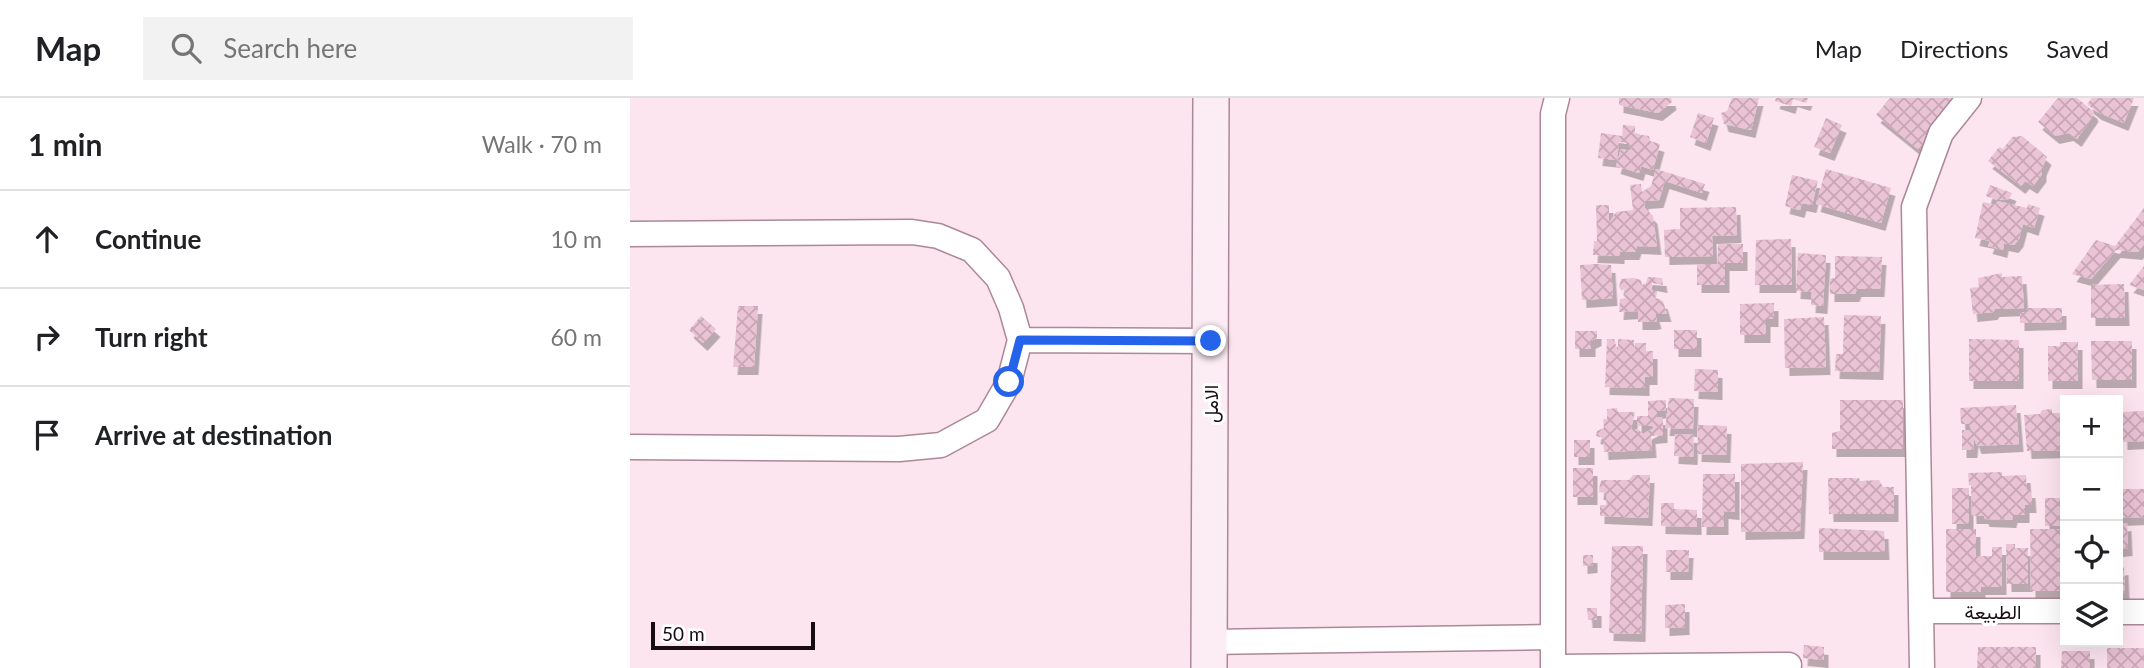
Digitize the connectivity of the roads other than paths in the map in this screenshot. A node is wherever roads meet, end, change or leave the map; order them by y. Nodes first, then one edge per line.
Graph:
1 (1211, 98) edge
2 (1557, 98) edge
3 (1969, 98) edge
4 (630, 234) edge
5 (1020, 340) junction
6 (1211, 341) junction
7 (630, 447) edge
8 (1921, 611) junction
9 (2060, 611) edge
10 (2123, 611) edge
11 (2144, 612) edge
12 (1553, 637) junction
13 (1209, 655) edge
14 (1789, 665) dead end
15 (1553, 667) edge
16 (1922, 668) edge

1 - 6 street, الامل
2 - 12 street
3 - 8 street
4 - 5 street
5 - 6 street
5 - 7 street
6 - 13 street, الامل
8 - 9 street, الطبيعة
8 - 16 street
10 - 11 street
12 - 13 street
12 - 15 street
14 - 15 street

